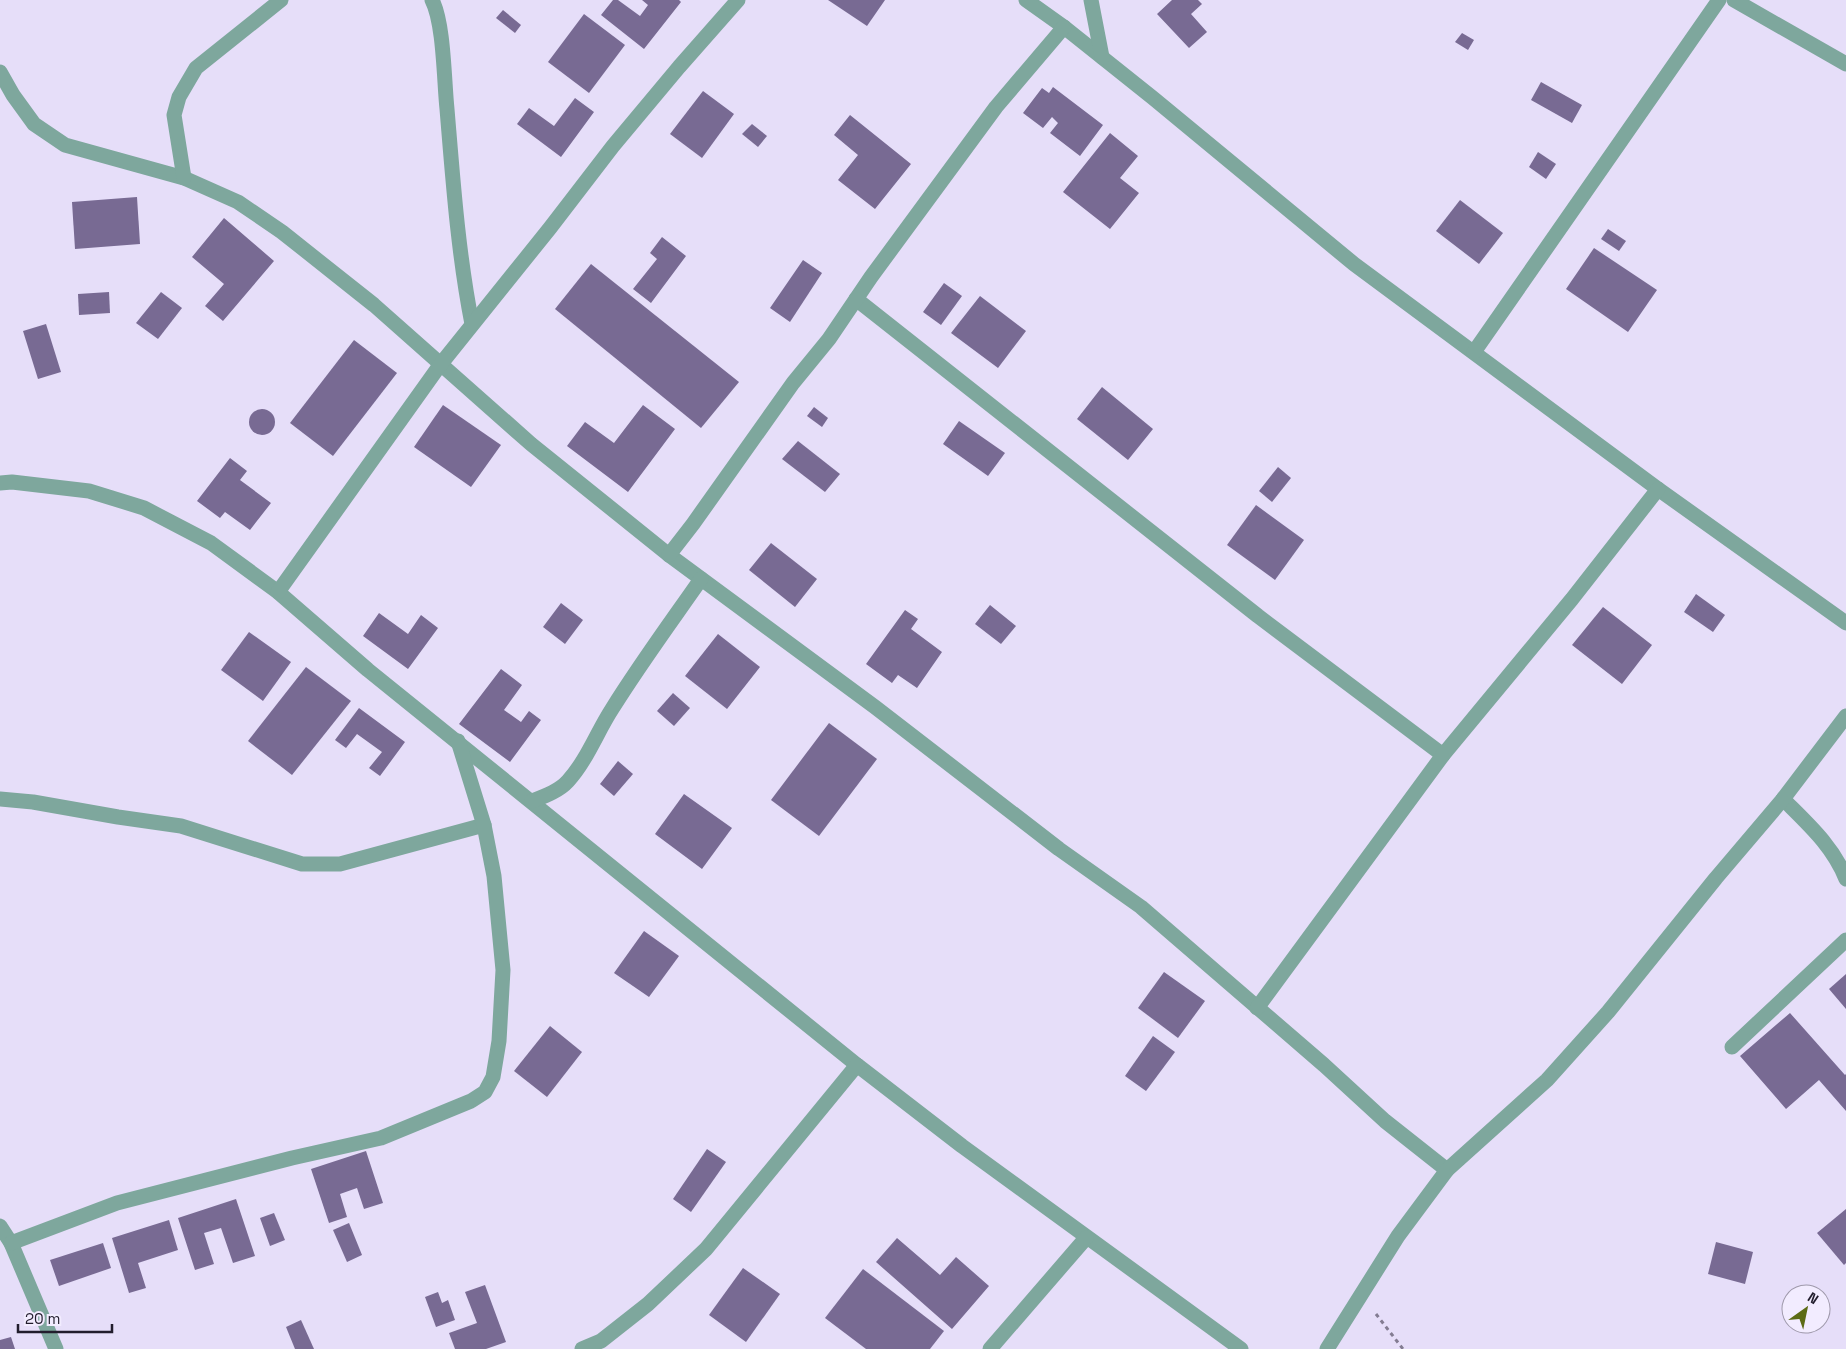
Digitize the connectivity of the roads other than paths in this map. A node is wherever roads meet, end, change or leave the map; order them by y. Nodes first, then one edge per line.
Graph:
1 (280, 0) edge
2 (432, 0) edge
3 (738, 0) edge
4 (1026, 0) edge
5 (1091, 0) edge
6 (1718, 0) edge
7 (1734, 0) edge
8 (1064, 27) junction
9 (1102, 57) junction
10 (1846, 64) edge
11 (0, 72) edge
12 (184, 178) junction
13 (856, 299) junction
14 (472, 324) junction
15 (1474, 352) junction
16 (440, 365) junction
17 (0, 483) edge
18 (1658, 489) junction
19 (669, 555) junction
20 (701, 579) junction
21 (278, 592) junction
22 (1846, 623) edge
23 (1846, 716) edge
24 (458, 741) junction
25 (1443, 755) junction
26 (0, 799) edge
27 (1783, 799) junction
28 (532, 801) junction
29 (484, 825) junction
30 (1846, 878) edge
31 (1846, 940) edge
32 (1257, 1008) junction
33 (1732, 1047) dead end
34 (857, 1065) junction
35 (1447, 1170) junction
36 (0, 1226) edge
37 (1086, 1238) junction
38 (11, 1243) junction
39 (56, 1349) edge
40 (582, 1349) edge
41 (990, 1349) edge
42 (1241, 1349) edge
43 (1327, 1349) edge

1 - 12 street
2 - 14 street
3 - 14 street
4 - 8 street
5 - 9 street
6 - 15 street
7 - 10 street
8 - 9 street
8 - 13 street
9 - 15 street
11 - 12 street
12 - 16 street
13 - 19 street
13 - 25 street
14 - 16 street
15 - 18 street
16 - 19 street
16 - 21 street
17 - 21 street
18 - 22 street
18 - 25 street
19 - 20 street
20 - 28 street
20 - 32 street
21 - 24 street
23 - 27 street
24 - 28 street
24 - 29 street
25 - 32 street
26 - 29 street
27 - 30 street
27 - 35 street
28 - 34 street
29 - 38 street
31 - 33 street
32 - 35 street
34 - 37 street
34 - 40 street
35 - 43 street
36 - 38 street
37 - 41 street
37 - 42 street
38 - 39 street

